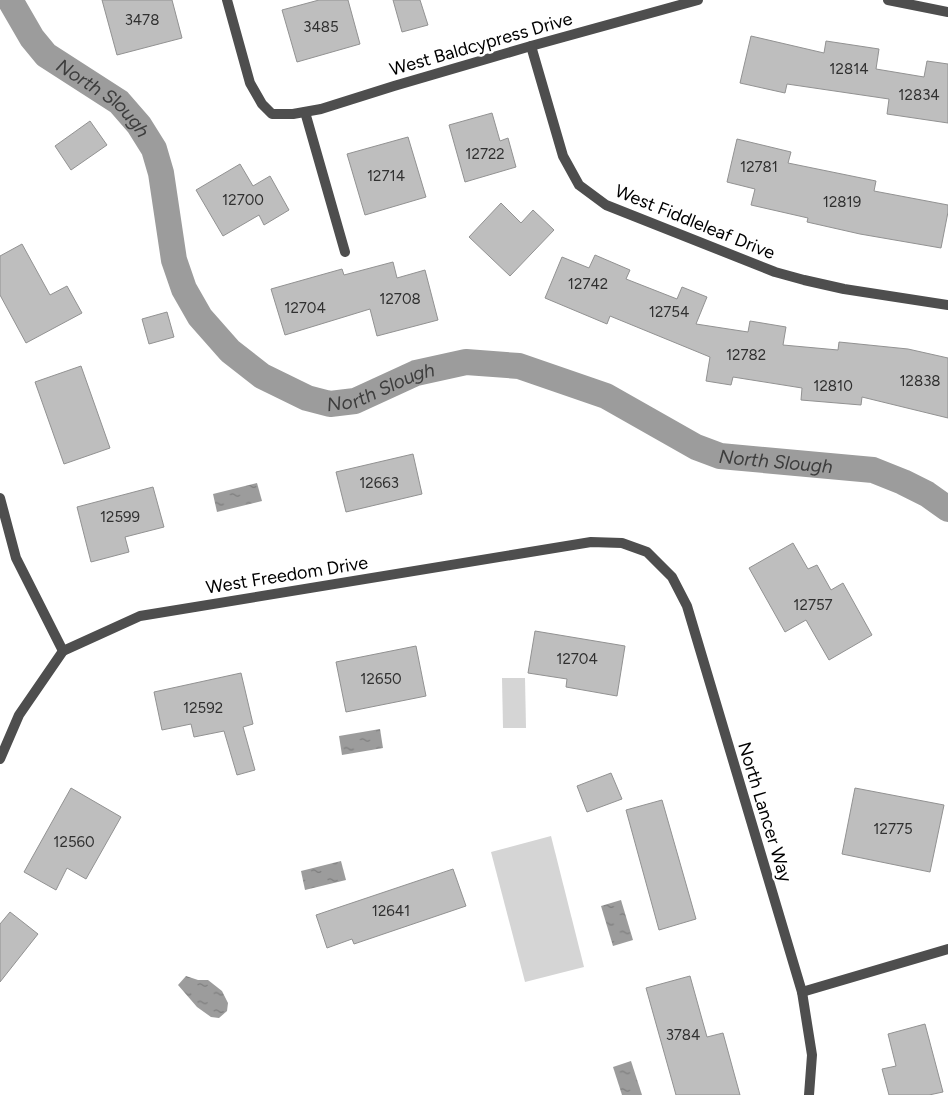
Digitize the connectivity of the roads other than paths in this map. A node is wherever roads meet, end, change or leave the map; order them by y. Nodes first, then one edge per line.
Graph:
1 (227, 0) edge
2 (698, 0) edge
3 (888, 0) edge
4 (948, 12) edge
5 (531, 46) junction
6 (305, 112) junction
7 (345, 252) dead end
8 (948, 305) edge
9 (0, 498) edge
10 (647, 552) joint
11 (63, 651) junction
12 (0, 759) edge
13 (948, 949) edge
14 (802, 992) junction
15 (809, 1095) edge

1 - 6 street, West Baldcypress Drive
2 - 5 street, West Baldcypress Drive
3 - 4 street
5 - 6 street, West Baldcypress Drive
5 - 8 street, West Fiddleleaf Drive
6 - 7 street
9 - 11 street
10 - 11 street, West Freedom Drive
10 - 14 street, North Lancer Way
11 - 12 street
13 - 14 street
14 - 15 street, North Lancer Way

